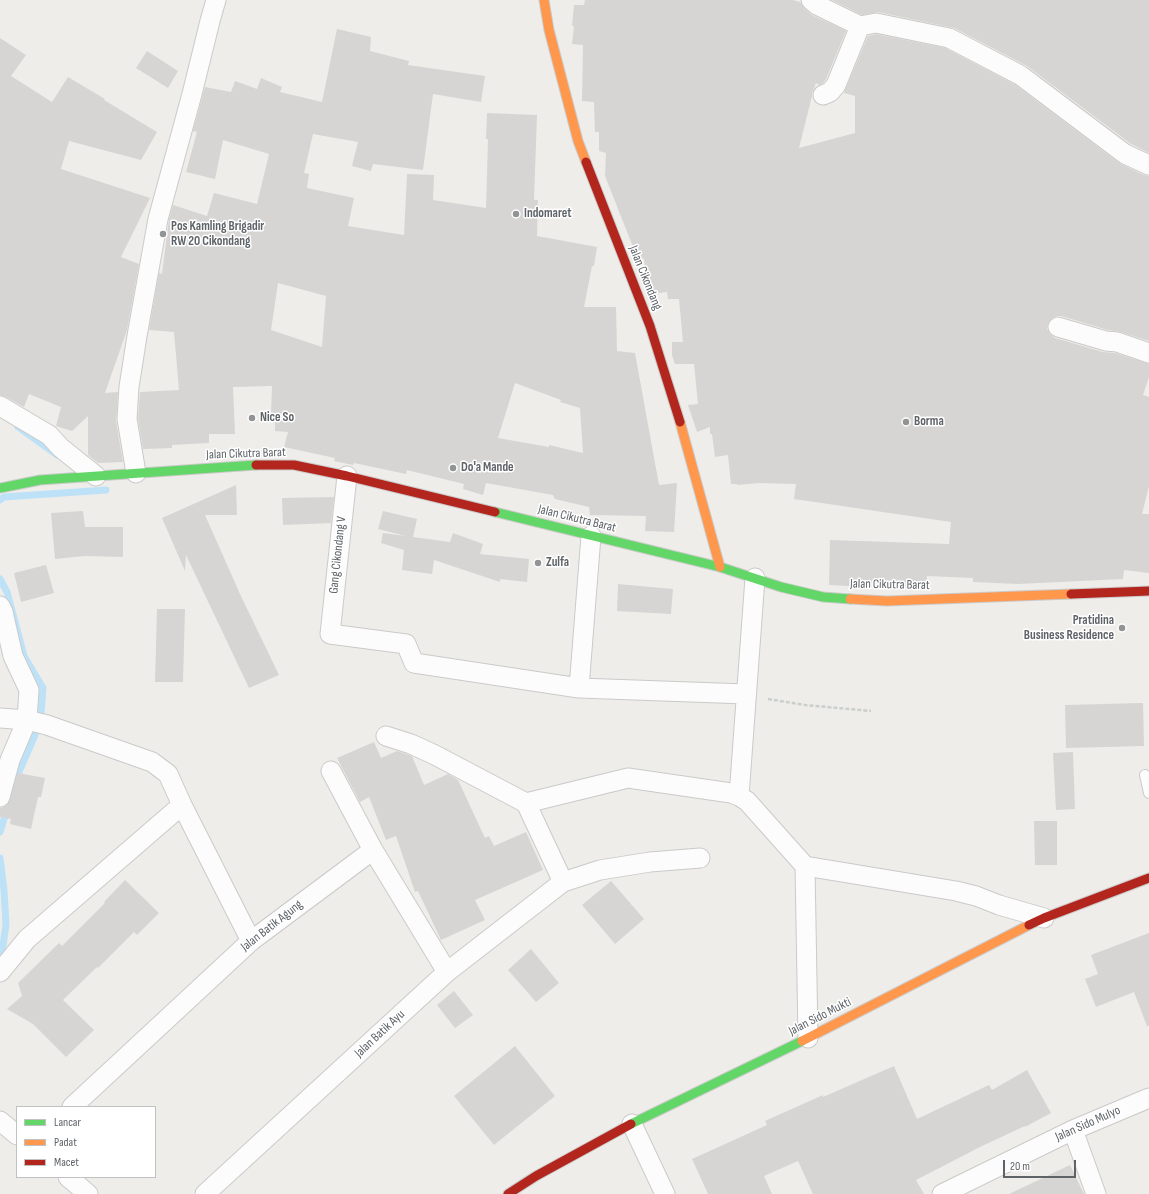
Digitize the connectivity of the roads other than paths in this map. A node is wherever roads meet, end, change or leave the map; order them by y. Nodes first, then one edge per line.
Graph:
1 (216, 0) edge
2 (544, 0) edge
3 (810, 0) edge
4 (860, 26) junction
5 (823, 95) dead end
6 (1149, 165) edge
7 (1058, 327) dead end
8 (1149, 353) edge
9 (0, 406) edge
10 (90, 471) junction
11 (136, 473) junction
12 (347, 476) junction
13 (0, 488) edge
14 (590, 536) junction
15 (720, 567) junction
16 (755, 578) junction
17 (1149, 591) edge
18 (0, 606) edge
19 (579, 688) junction
20 (746, 695) junction
21 (0, 718) edge
22 (27, 720) junction
23 (386, 736) dead end
24 (330, 771) dead end
25 (1145, 775) dead end
26 (1149, 793) edge
27 (739, 796) junction
28 (0, 797) edge
29 (526, 802) junction
30 (182, 805) junction
31 (373, 850) junction
32 (700, 858) dead end
33 (805, 866) junction
34 (1149, 878) edge
35 (563, 882) junction
36 (1044, 918) junction
37 (251, 940) junction
38 (0, 972) edge
39 (447, 972) junction
40 (808, 1038) junction
41 (1149, 1098) edge
42 (73, 1106) edge
43 (0, 1121) edge
44 (632, 1124) junction
45 (1073, 1130) junction
46 (16, 1134) edge
47 (69, 1178) edge
48 (88, 1194) edge
49 (205, 1194) edge
50 (508, 1194) edge
51 (665, 1194) edge
52 (942, 1194) edge
53 (1096, 1194) edge

1 - 11 street
2 - 15 street, Jalan Cikondang
3 - 4 street
4 - 5 street
4 - 6 street
7 - 8 street
9 - 10 street
10 - 11 street, Jalan Cikutra Barat
10 - 13 street, Jalan Cikutra Barat
11 - 12 street, Jalan Cikutra Barat
12 - 14 street, Jalan Cikutra Barat
12 - 19 street, Gang Cikondang V
14 - 15 street, Jalan Cikutra Barat
14 - 19 street
15 - 16 street, Jalan Cikutra Barat
16 - 17 street, Jalan Cikutra Barat
16 - 20 street
18 - 22 street
19 - 20 street
20 - 27 street
21 - 22 street
22 - 28 street
22 - 30 street
23 - 29 street
24 - 31 street
25 - 26 lane
27 - 29 street
27 - 33 street
29 - 35 street
30 - 37 street
30 - 38 street
31 - 37 street, Jalan Batik Agung
31 - 39 street
32 - 35 street, Jalan Batik Ayu
33 - 36 street
33 - 40 street
34 - 36 street, Jalan Sido Mukti
35 - 39 street, Jalan Batik Ayu
36 - 40 street, Jalan Sido Mukti
37 - 42 street, Jalan Batik Agung
39 - 49 street, Jalan Batik Ayu
40 - 44 street, Jalan Sido Mukti
41 - 45 street, Jalan Sido Mulyo
43 - 46 street
44 - 50 street, Jalan Sido Mukti
44 - 51 street
45 - 52 street, Jalan Sido Mulyo
45 - 53 street
47 - 48 street

